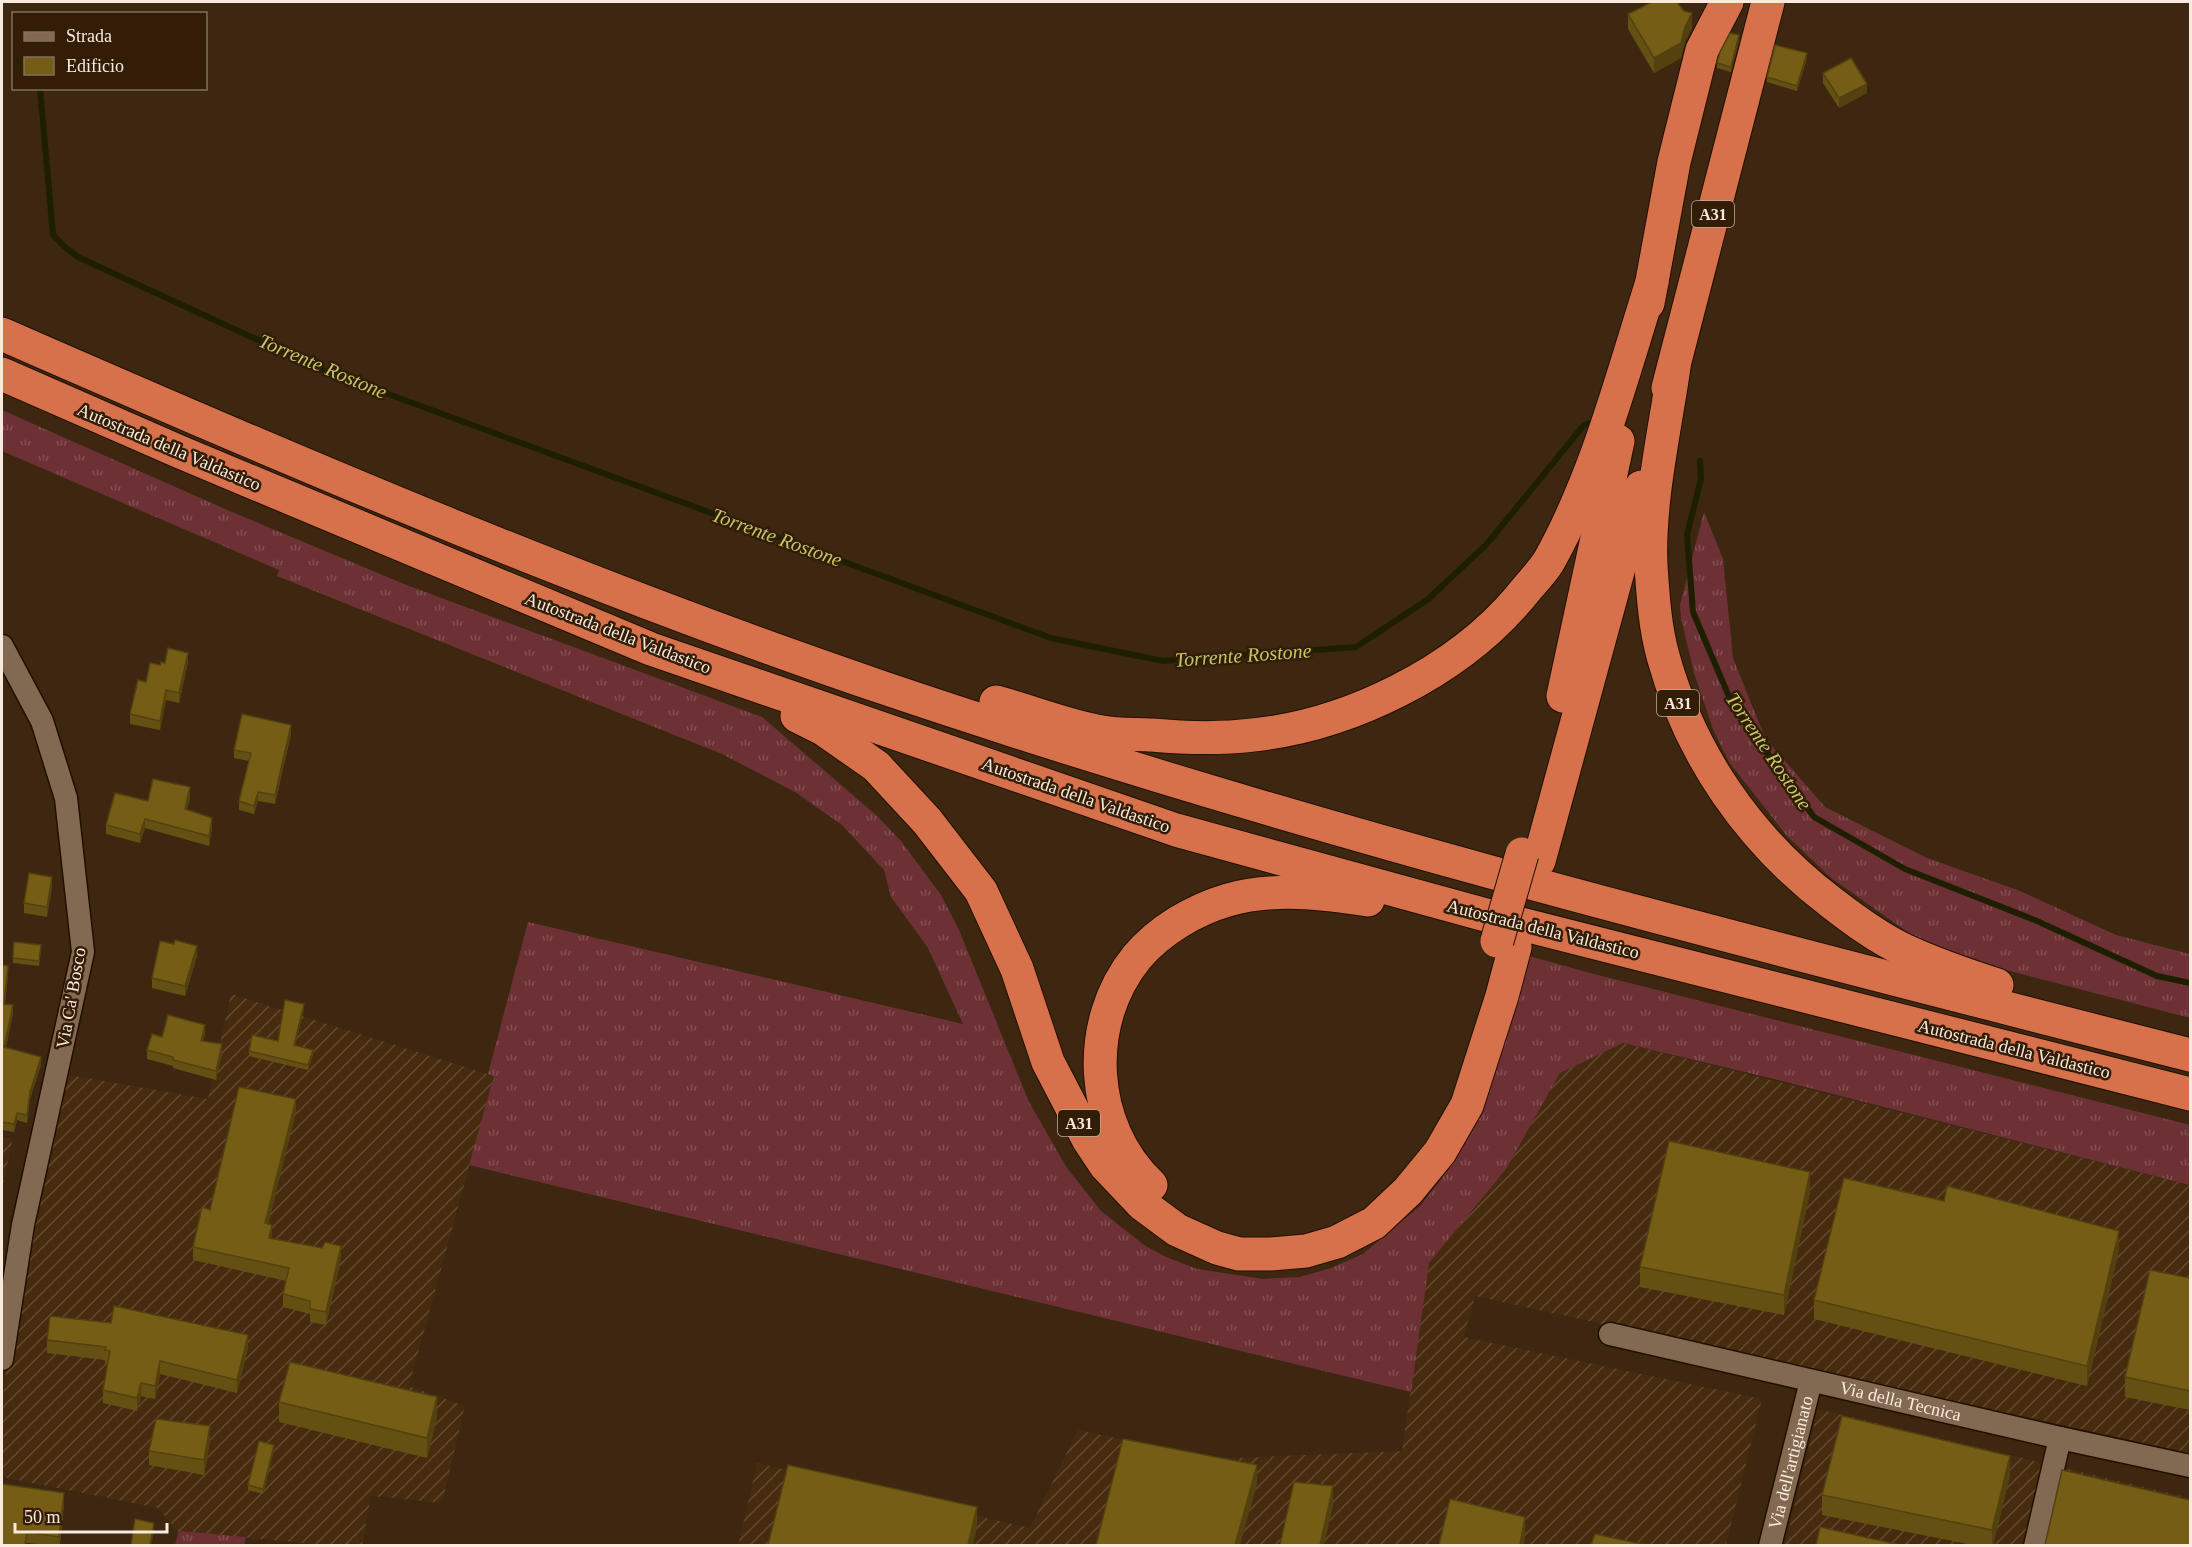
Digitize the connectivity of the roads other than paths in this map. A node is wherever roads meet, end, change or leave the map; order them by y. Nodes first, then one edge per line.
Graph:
1 (1727, 2) edge
2 (1768, 2) edge
3 (1652, 282) junction
4 (2, 334) edge
5 (1674, 367) junction
6 (2, 374) edge
7 (650, 603) junction
8 (2, 646) edge
9 (651, 649) junction
10 (1530, 858) junction
11 (1498, 934) junction
12 (2190, 1036) edge
13 (2190, 1055) edge
14 (2190, 1094) edge
15 (1610, 1334) dead end
16 (2, 1359) edge
17 (1811, 1381) junction
18 (2060, 1438) junction
19 (2190, 1466) edge
20 (1770, 1545) edge
21 (2035, 1545) edge

1 - 3 highway, A31
2 - 5 highway, A31
3 - 7 highway, A31
3 - 10 highway, A31
4 - 7 highway, Autostrada della Valdastico
5 - 10 highway, A31
5 - 12 highway, A31
6 - 9 highway, Autostrada della Valdastico
7 - 13 highway, Autostrada della Valdastico
8 - 16 street, Via Ca' Bosco
9 - 11 highway, Autostrada della Valdastico
9 - 11 highway, A31
10 - 11 highway, A31, bridge
11 - 11 highway, A31
11 - 14 highway, Autostrada della Valdastico
15 - 17 street, Via della Tecnica
17 - 18 street, Via della Tecnica
17 - 20 street, Via dell'artigianato
18 - 19 street, Via della Tecnica
18 - 21 street

